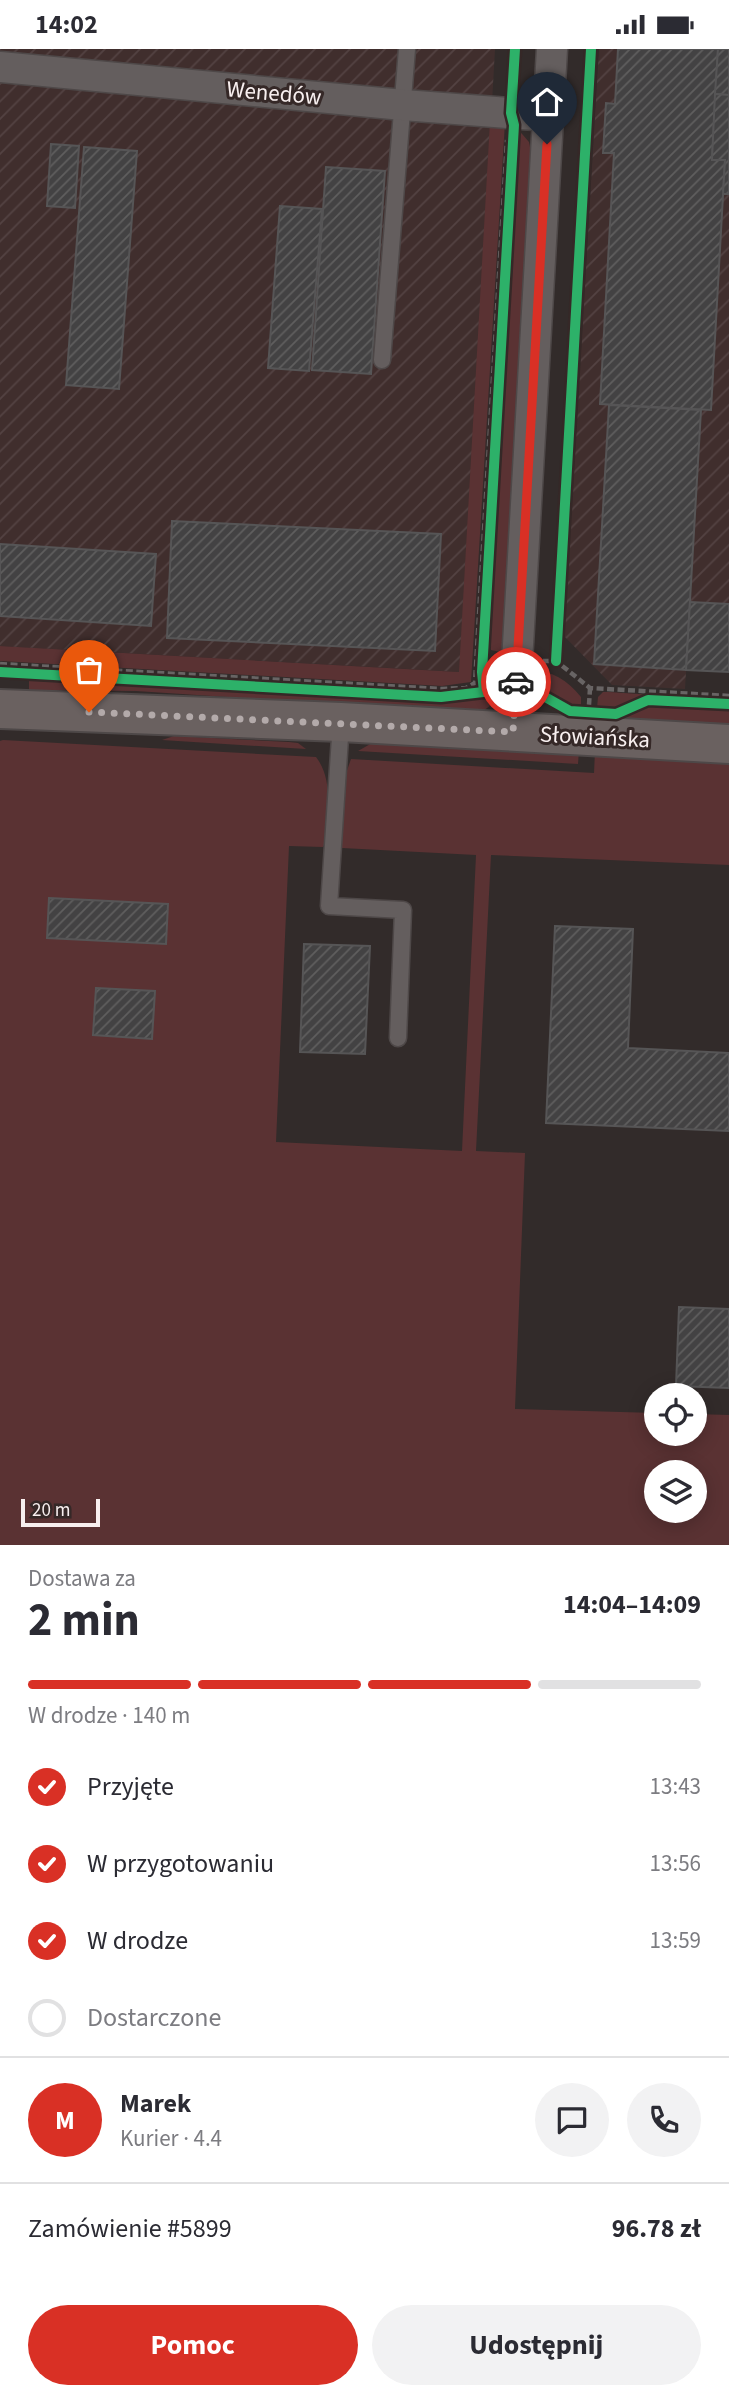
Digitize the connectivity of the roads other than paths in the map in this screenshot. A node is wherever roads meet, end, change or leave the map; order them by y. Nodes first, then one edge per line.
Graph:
1 (407, 49) edge
2 (552, 49) edge
3 (0, 67) edge
4 (403, 105) junction
5 (548, 116) junction
6 (382, 360) dead end
7 (0, 709) edge
8 (341, 722) junction
9 (513, 732) junction
10 (729, 744) edge
11 (398, 1038) dead end

1 - 4 lane
2 - 5 street
3 - 4 street, Wenedów
4 - 5 street, Wenedów
4 - 6 lane
5 - 9 street
7 - 8 main road, Słowiańska
8 - 9 main road, Słowiańska
8 - 11 lane
9 - 10 main road, Słowiańska

